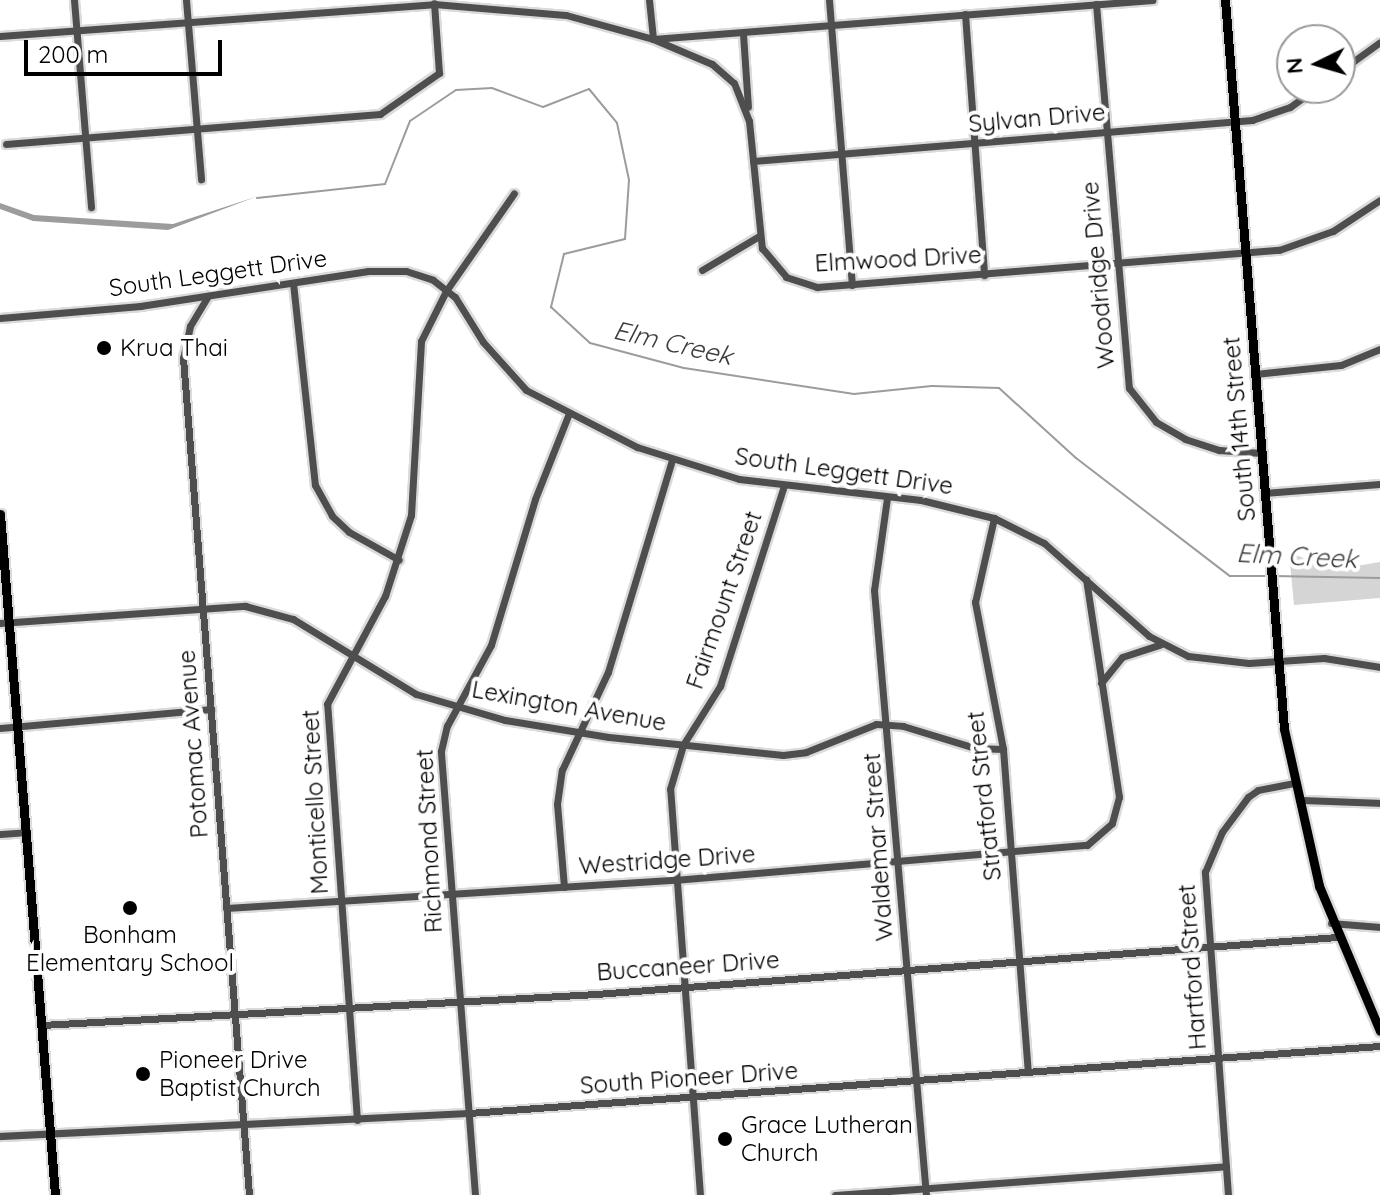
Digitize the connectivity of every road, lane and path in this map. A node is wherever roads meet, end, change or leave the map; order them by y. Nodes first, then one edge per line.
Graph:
1 (74, 0) edge
2 (186, 0) edge
3 (539, 0) edge
4 (649, 0) edge
5 (829, 0) edge
6 (1152, 0) edge
7 (1225, 0) edge
8 (434, 2) edge
9 (1043, 4) edge
10 (1096, 4) junction
11 (540, 11) junction
12 (965, 14) junction
13 (188, 22) junction
14 (831, 26) junction
15 (76, 30) junction
16 (743, 34) junction
17 (0, 37) edge
18 (653, 39) junction
19 (1380, 42) edge
20 (1356, 59) edge
21 (1291, 104) edge
22 (749, 121) junction
23 (1234, 122) junction
24 (196, 127) junction
25 (1106, 132) junction
26 (85, 137) junction
27 (975, 143) junction
28 (6, 144) dead end
29 (841, 154) junction
30 (753, 161) junction
31 (201, 179) dead end
32 (514, 193) dead end
33 (1380, 200) edge
34 (91, 207) dead end
35 (759, 236) junction
36 (1245, 255) junction
37 (1116, 264) junction
38 (702, 270) dead end
39 (984, 275) junction
40 (293, 283) junction
41 (852, 285) junction
42 (446, 291) junction
43 (208, 296) junction
44 (0, 318) edge
45 (1380, 349) edge
46 (1255, 374) junction
47 (569, 413) junction
48 (1261, 453) junction
49 (672, 460) junction
50 (1380, 484) edge
51 (783, 488) junction
52 (1264, 493) junction
53 (887, 498) junction
54 (0, 514) edge
55 (994, 518) junction
56 (399, 560) junction
57 (1086, 578) junction
58 (203, 605) junction
59 (4, 622) edge
60 (1162, 645) junction
61 (351, 659) junction
62 (1277, 661) junction
63 (1380, 667) edge
64 (1101, 683) junction
65 (457, 707) junction
66 (211, 709) junction
67 (889, 724) junction
68 (17, 726) junction
69 (0, 728) edge
70 (579, 733) junction
71 (683, 745) junction
72 (1003, 749) junction
73 (1293, 783) junction
74 (1296, 800) junction
75 (1380, 803) edge
76 (27, 832) junction
77 (0, 834) edge
78 (1012, 853) junction
79 (899, 863) junction
80 (675, 880) junction
81 (564, 887) junction
82 (452, 894) junction
83 (340, 901) junction
84 (226, 908) junction
85 (1331, 923) junction
86 (1380, 927) edge
87 (1337, 937) junction
88 (1209, 947) junction
89 (1020, 962) junction
90 (908, 969) junction
91 (683, 987) junction
92 (460, 1001) junction
93 (348, 1008) junction
94 (236, 1014) junction
95 (42, 1025) junction
96 (1380, 1031) edge
97 (1380, 1046) edge
98 (1218, 1058) junction
99 (1028, 1072) junction
100 (916, 1081) junction
101 (692, 1098) junction
102 (469, 1113) junction
103 (357, 1120) junction
104 (244, 1126) junction
105 (0, 1136) edge
106 (50, 1137) junction
107 (1226, 1166) junction
108 (925, 1192) edge
109 (55, 1195) edge
110 (249, 1195) edge
111 (475, 1195) edge
112 (700, 1195) edge
113 (835, 1195) edge
114 (1228, 1195) edge

1 - 15 street
2 - 13 street
3 - 11 street
4 - 18 street
5 - 14 street
6 - 10 street
7 - 23 main road, South 14th Street
8 - 11 street, Elmwood Drive
8 - 13 street, Elmwood Drive
8 - 24 street
9 - 10 street
9 - 12 street
10 - 25 street, Woodridge Drive
11 - 18 street, Elmwood Drive
12 - 14 street
12 - 27 street
13 - 15 street, Elmwood Drive
13 - 24 street
14 - 16 street
14 - 29 street
15 - 17 street, Elmwood Drive
15 - 26 street
16 - 18 street
16 - 22 street
18 - 22 street, Elmwood Drive
19 - 20 street
21 - 23 street, Sylvan Drive
22 - 30 street, Elmwood Drive
23 - 25 street, Sylvan Drive
23 - 36 main road, South 14th Street
24 - 26 street
24 - 31 street
25 - 27 street, Sylvan Drive
25 - 37 street, Woodridge Drive
26 - 28 street
26 - 34 street
27 - 29 street, Sylvan Drive
27 - 39 street
29 - 30 street, Sylvan Drive
29 - 41 street
30 - 35 street, Elmwood Drive
32 - 42 street, Monticello Street
33 - 36 street, Elmwood Drive
35 - 38 street
35 - 41 street, Elmwood Drive
36 - 37 street, Elmwood Drive
36 - 46 main road, South 14th Street
37 - 39 street, Elmwood Drive
37 - 48 street, Woodridge Drive
39 - 41 street, Elmwood Drive
40 - 42 street, South Leggett Drive
40 - 43 street, South Leggett Drive
40 - 56 street
42 - 47 street, South Leggett Drive
42 - 56 street, Monticello Street
43 - 44 street, South Leggett Drive
43 - 58 street, Potomac Avenue
45 - 46 street
46 - 48 main road, South 14th Street
47 - 49 street, South Leggett Drive
47 - 65 street, Richmond Street
48 - 52 main road, South 14th Street
49 - 51 street, South Leggett Drive
49 - 70 street
50 - 52 street
51 - 53 street, South Leggett Drive
51 - 71 street, Fairmount Street
52 - 62 main road, South 14th Street
53 - 55 street, South Leggett Drive
53 - 67 street, Waldemar Street
54 - 59 main road
55 - 57 street, South Leggett Drive
55 - 72 street, Stratford Street
56 - 61 street, Monticello Street
57 - 60 street, South Leggett Drive
57 - 64 street
58 - 59 street, Lexington Avenue
58 - 61 street, Lexington Avenue
58 - 66 street, Potomac Avenue
59 - 68 main road
60 - 62 street, South Leggett Drive
60 - 64 street
61 - 65 street, Lexington Avenue
61 - 83 street, Monticello Street
62 - 63 street, South Leggett Drive
62 - 73 main road, South 14th Street
64 - 78 street, Westridge Drive
65 - 70 street, Lexington Avenue
65 - 82 street, Richmond Street
66 - 68 street
66 - 84 street, Potomac Avenue
67 - 71 street, Lexington Avenue
67 - 72 street, Lexington Avenue
67 - 79 street, Waldemar Street
68 - 69 street
68 - 76 main road
70 - 71 street, Lexington Avenue
70 - 81 street
71 - 80 street, Fairmount Street
72 - 78 street, Stratford Street
73 - 74 main road, South 14th Street
73 - 88 street, Hartford Street
74 - 75 street
74 - 85 main road, South 14th Street
76 - 77 street
76 - 95 main road
78 - 79 street, Westridge Drive
78 - 89 street, Stratford Street
79 - 80 street, Westridge Drive
79 - 90 street, Waldemar Street
80 - 81 street, Westridge Drive
80 - 91 street, Fairmount Street
81 - 82 street, Westridge Drive
82 - 83 street, Westridge Drive
82 - 92 street, Richmond Street
83 - 84 street, Westridge Drive
83 - 93 street, Monticello Street
84 - 94 street, Potomac Avenue
85 - 86 street
85 - 87 main road, South 14th Street
87 - 88 street, Buccaneer Drive
87 - 96 main road, South 14th Street
88 - 89 street, Buccaneer Drive
88 - 98 street, Hartford Street
89 - 90 street, Buccaneer Drive
89 - 99 street, Stratford Street
90 - 91 street, Buccaneer Drive
90 - 100 street, Waldemar Street
91 - 92 street, Buccaneer Drive
91 - 101 street, Fairmount Street
92 - 93 street, Buccaneer Drive
92 - 102 street, Richmond Street
93 - 94 street, Buccaneer Drive
93 - 103 street, Monticello Street
94 - 95 street, Buccaneer Drive
94 - 104 street, Potomac Avenue
95 - 106 main road
97 - 98 street, South Pioneer Drive
98 - 99 street, South Pioneer Drive
98 - 107 street, Hartford Street
99 - 100 street, South Pioneer Drive
100 - 101 street, South Pioneer Drive
100 - 108 street, Waldemar Street
101 - 102 street, South Pioneer Drive
101 - 112 street, Fairmount Street
102 - 103 street, South Pioneer Drive
102 - 111 street, Richmond Street
103 - 104 street, South Pioneer Drive
104 - 106 street, South Pioneer Drive
104 - 110 street, Potomac Avenue
105 - 106 street, South Pioneer Drive
106 - 109 main road
107 - 108 street
107 - 114 street, Hartford Street
108 - 113 street

